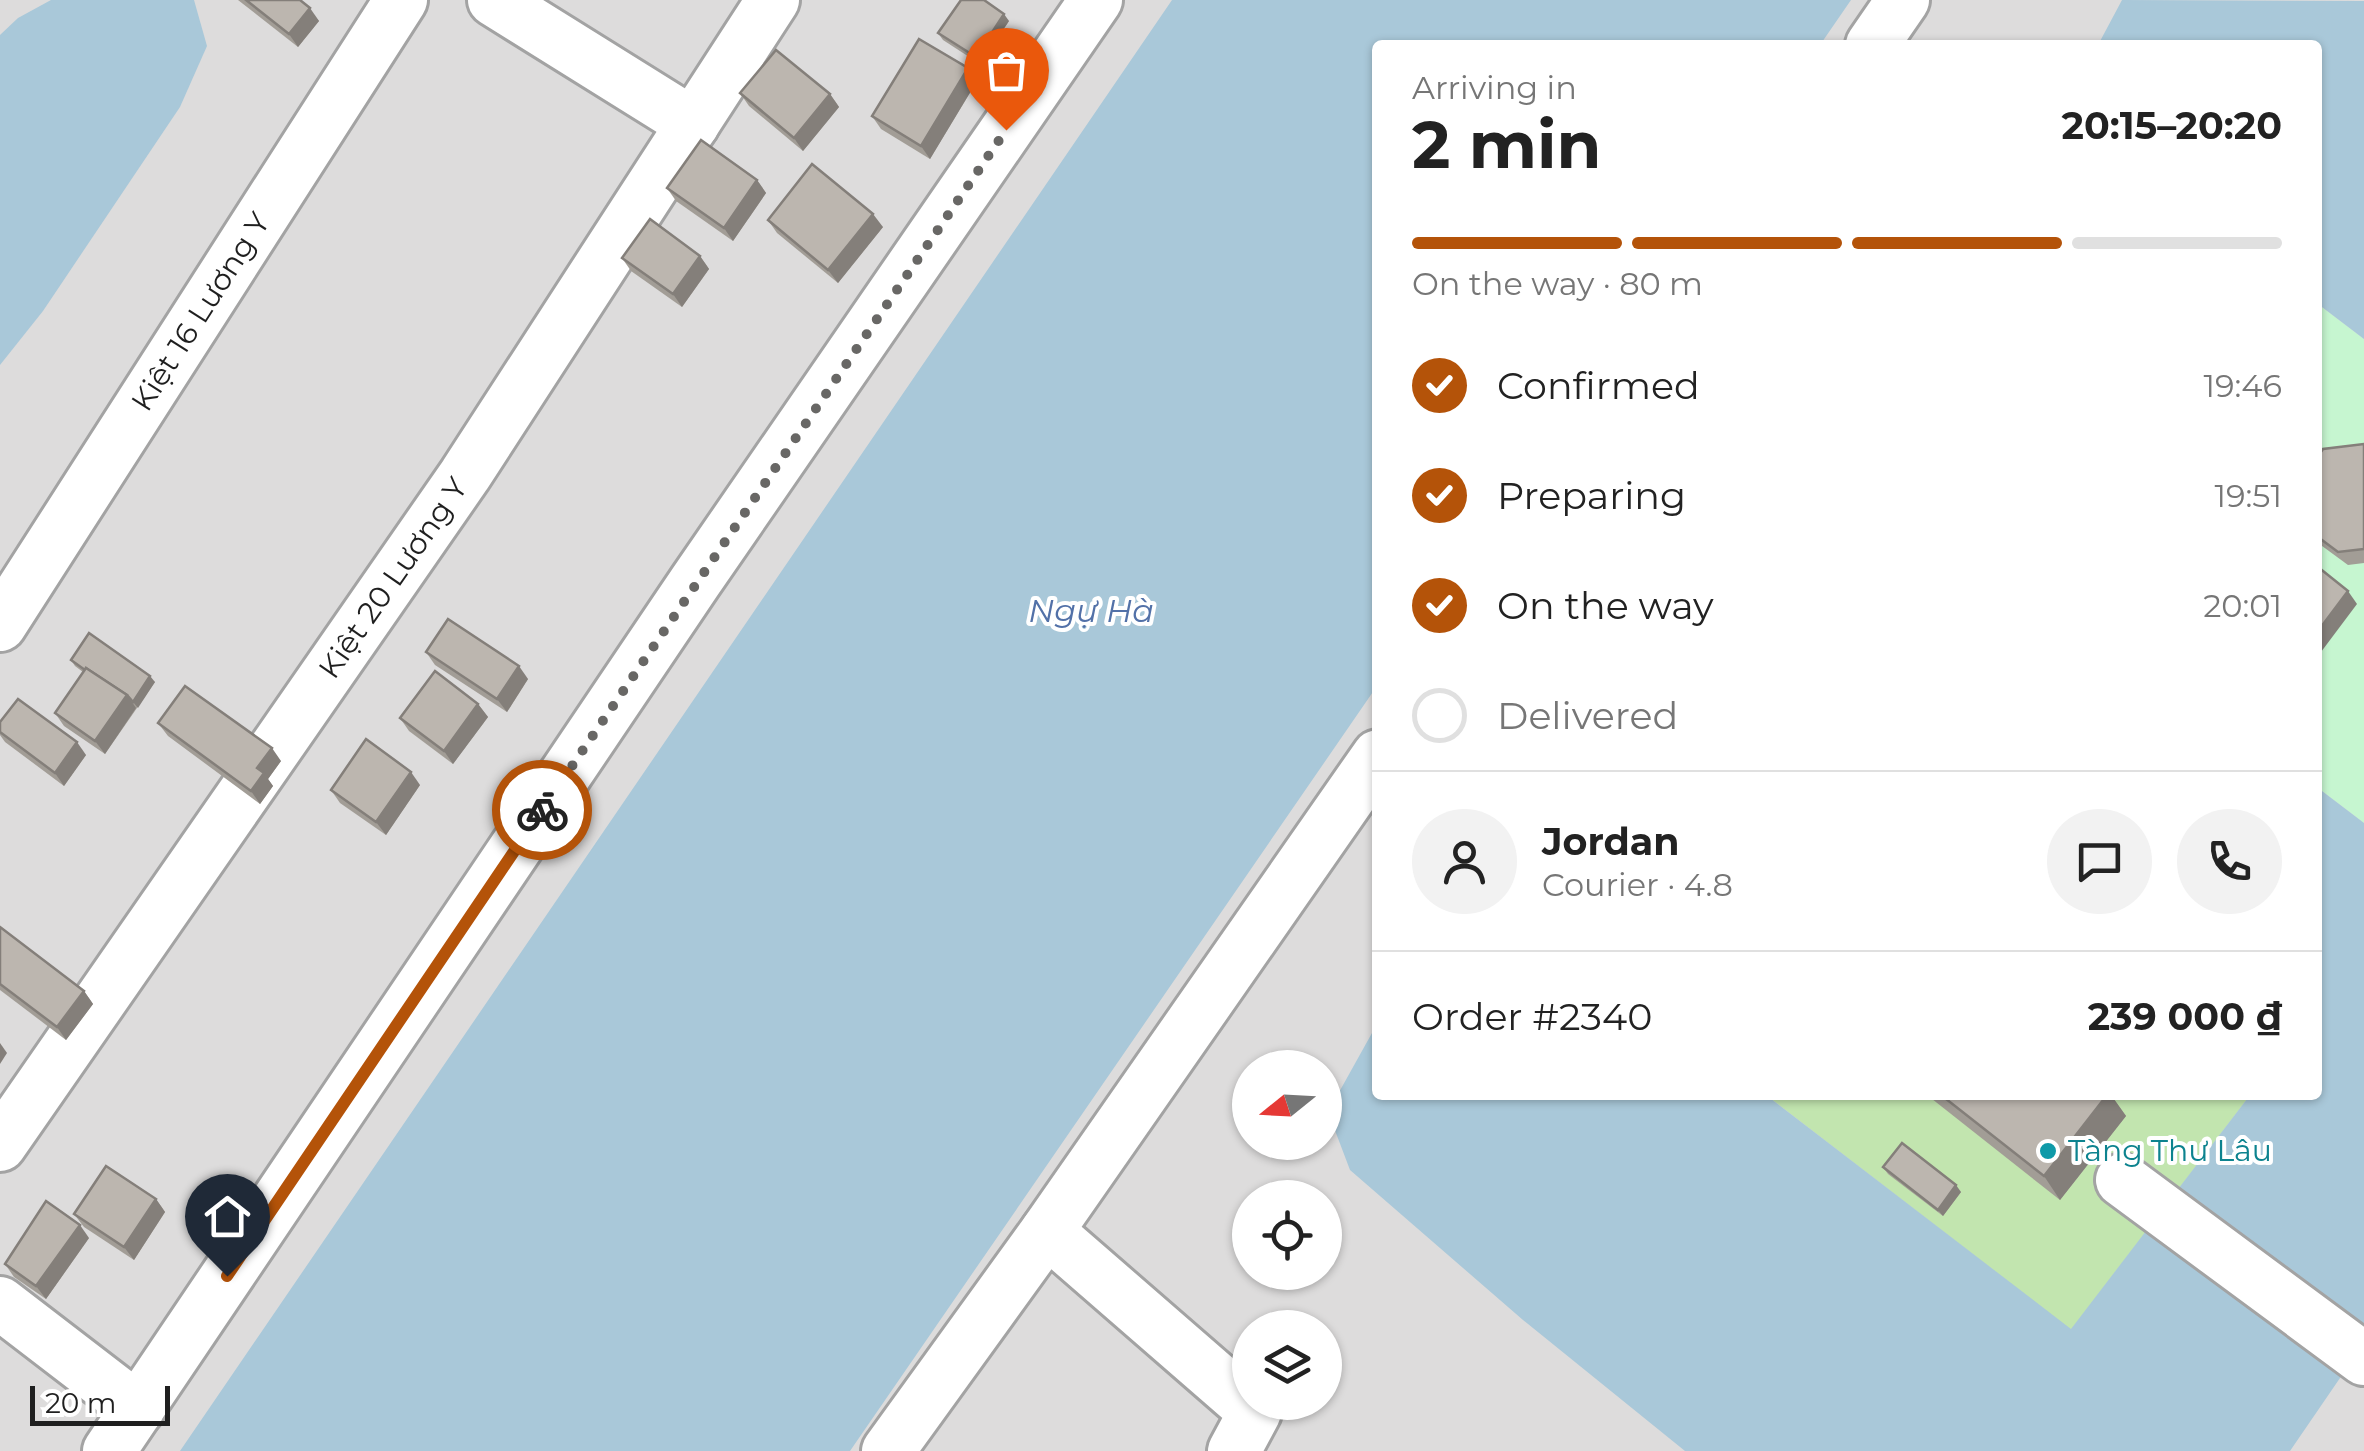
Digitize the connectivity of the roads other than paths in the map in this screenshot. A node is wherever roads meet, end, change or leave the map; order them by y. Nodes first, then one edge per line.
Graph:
1 (401, 0) edge
2 (494, 0) edge
3 (772, 0) edge
4 (1096, 0) edge
5 (1903, 0) edge
6 (1875, 40) edge
7 (693, 124) junction
8 (0, 624) edge
9 (1372, 765) edge
10 (0, 1145) edge
11 (2139, 1193) dead end
12 (1047, 1231) junction
13 (0, 1303) edge
14 (2364, 1359) edge
15 (124, 1430) edge
16 (888, 1451) edge
17 (1234, 1451) edge

1 - 8 street, Kiệt 16 Lương Y
2 - 7 street
3 - 7 street, Kiệt 20 Lương Y
4 - 15 street
5 - 6 street
7 - 10 street, Kiệt 20 Lương Y
9 - 12 street
11 - 14 street
12 - 16 street
12 - 17 street
13 - 15 street

